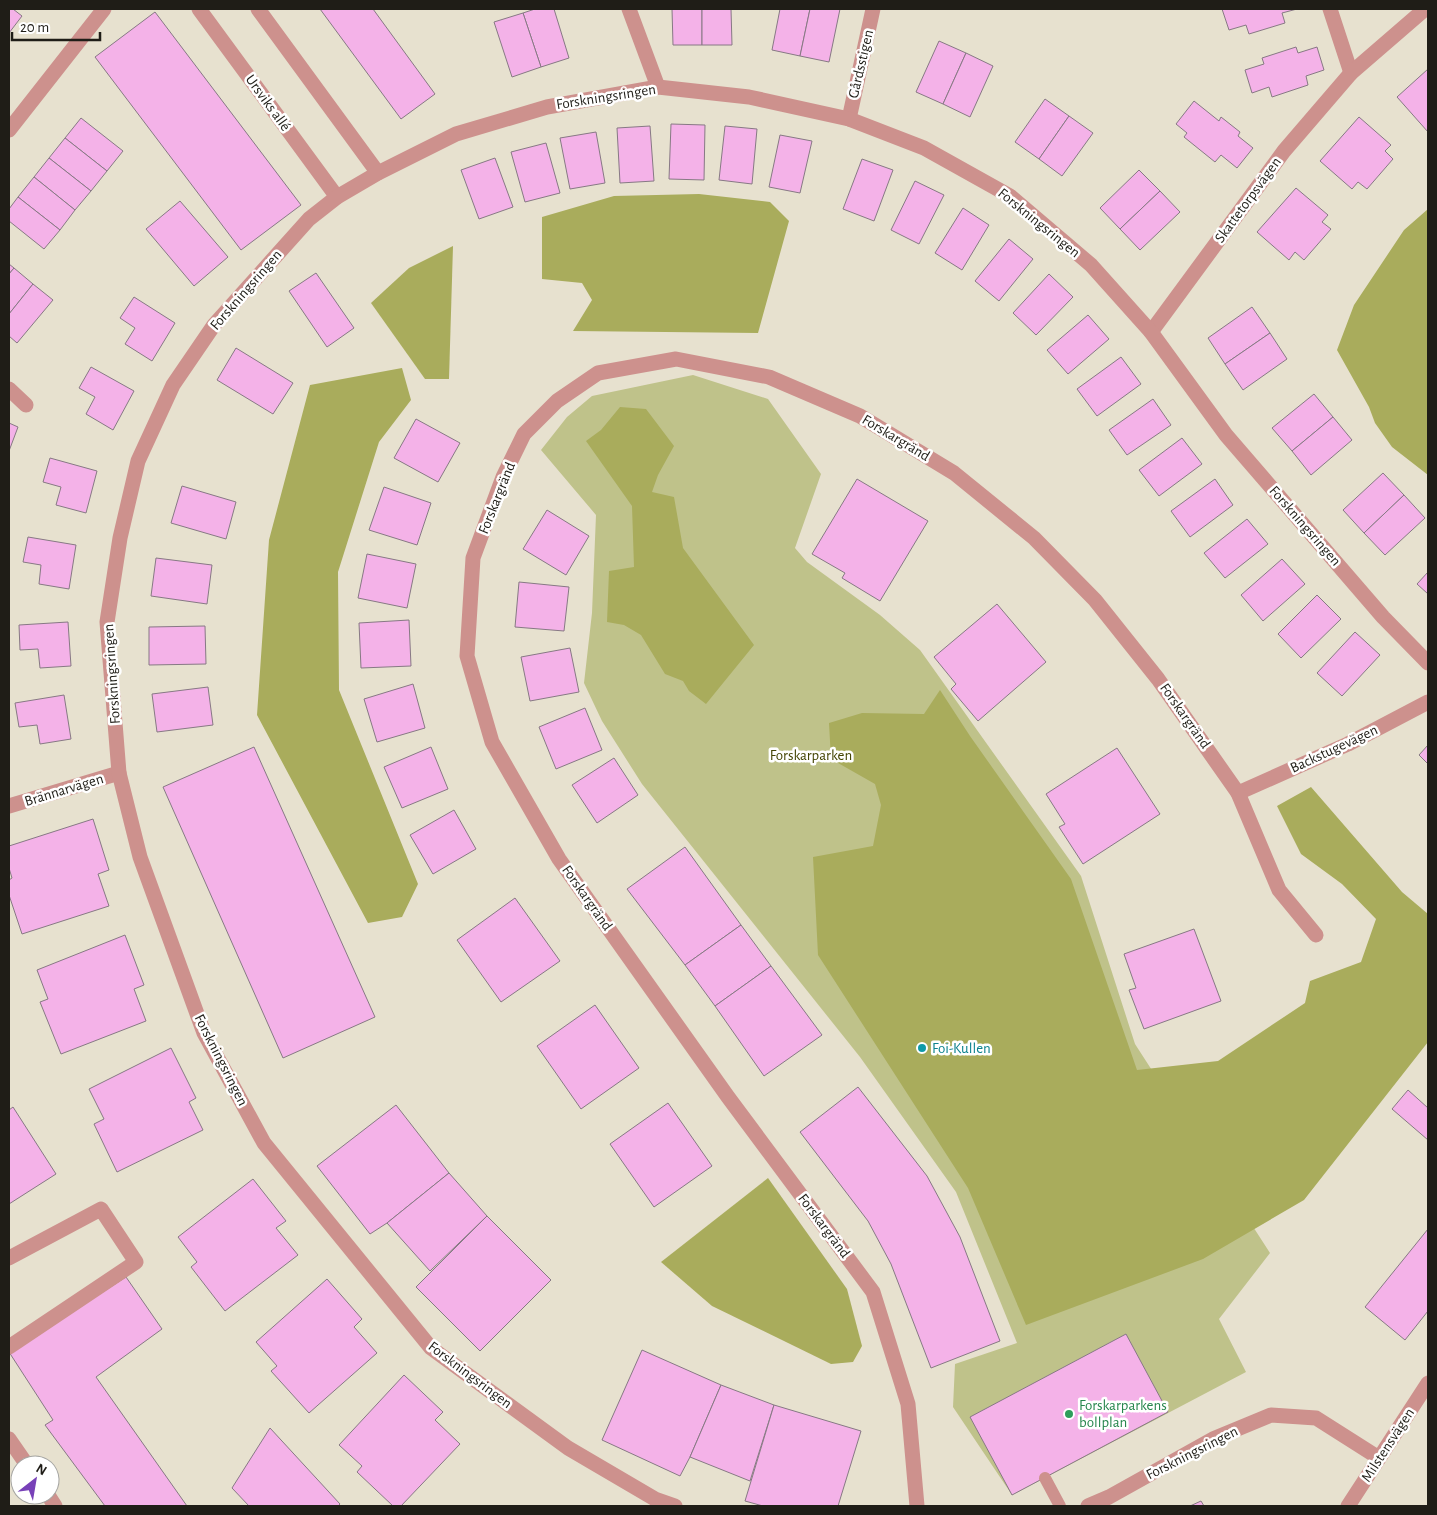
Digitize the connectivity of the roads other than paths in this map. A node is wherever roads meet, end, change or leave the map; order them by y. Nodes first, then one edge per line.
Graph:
1 (104, 9) edge
2 (199, 9) edge
3 (258, 9) edge
4 (629, 9) edge
5 (873, 9) edge
6 (1330, 9) edge
7 (1425, 9) edge
8 (1351, 73) junction
9 (658, 87) junction
10 (849, 118) junction
11 (9, 130) edge
12 (378, 173) junction
13 (338, 197) junction
14 (1151, 332) junction
15 (9, 389) edge
16 (26, 405) dead end
17 (1428, 663) edge
18 (1428, 702) edge
19 (120, 773) junction
20 (1238, 793) junction
21 (9, 806) edge
22 (1316, 935) dead end
23 (9, 1258) edge
24 (9, 1346) edge
25 (1428, 1383) edge
26 (9, 1438) edge
27 (20, 1455) edge
28 (1379, 1458) junction
29 (1045, 1478) dead end
30 (674, 1506) edge
31 (917, 1506) edge
32 (1060, 1506) edge
33 (1088, 1506) edge
34 (1348, 1506) edge

1 - 11 street
2 - 13 street, Ursviks allé
3 - 12 street
4 - 9 street
5 - 10 street, Gårdsstigen
6 - 8 street
7 - 8 street, Skattetorpsvägen
8 - 14 street, Skattetorpsvägen
9 - 10 street, Forskningsringen
9 - 12 street, Forskningsringen
10 - 14 street, Forskningsringen
12 - 13 street, Forskningsringen
13 - 19 street, Forskningsringen
14 - 17 street, Forskningsringen
15 - 16 street
18 - 20 street, Backstugevägen
19 - 21 street, Brännarvägen
19 - 30 street, Forskningsringen
20 - 22 street, Forskargränd
20 - 31 street, Forskargränd
23 - 24 street
25 - 28 street, Milstensvägen
26 - 27 street
28 - 33 street, Forskningsringen
28 - 34 street, Milstensvägen
29 - 32 lane

